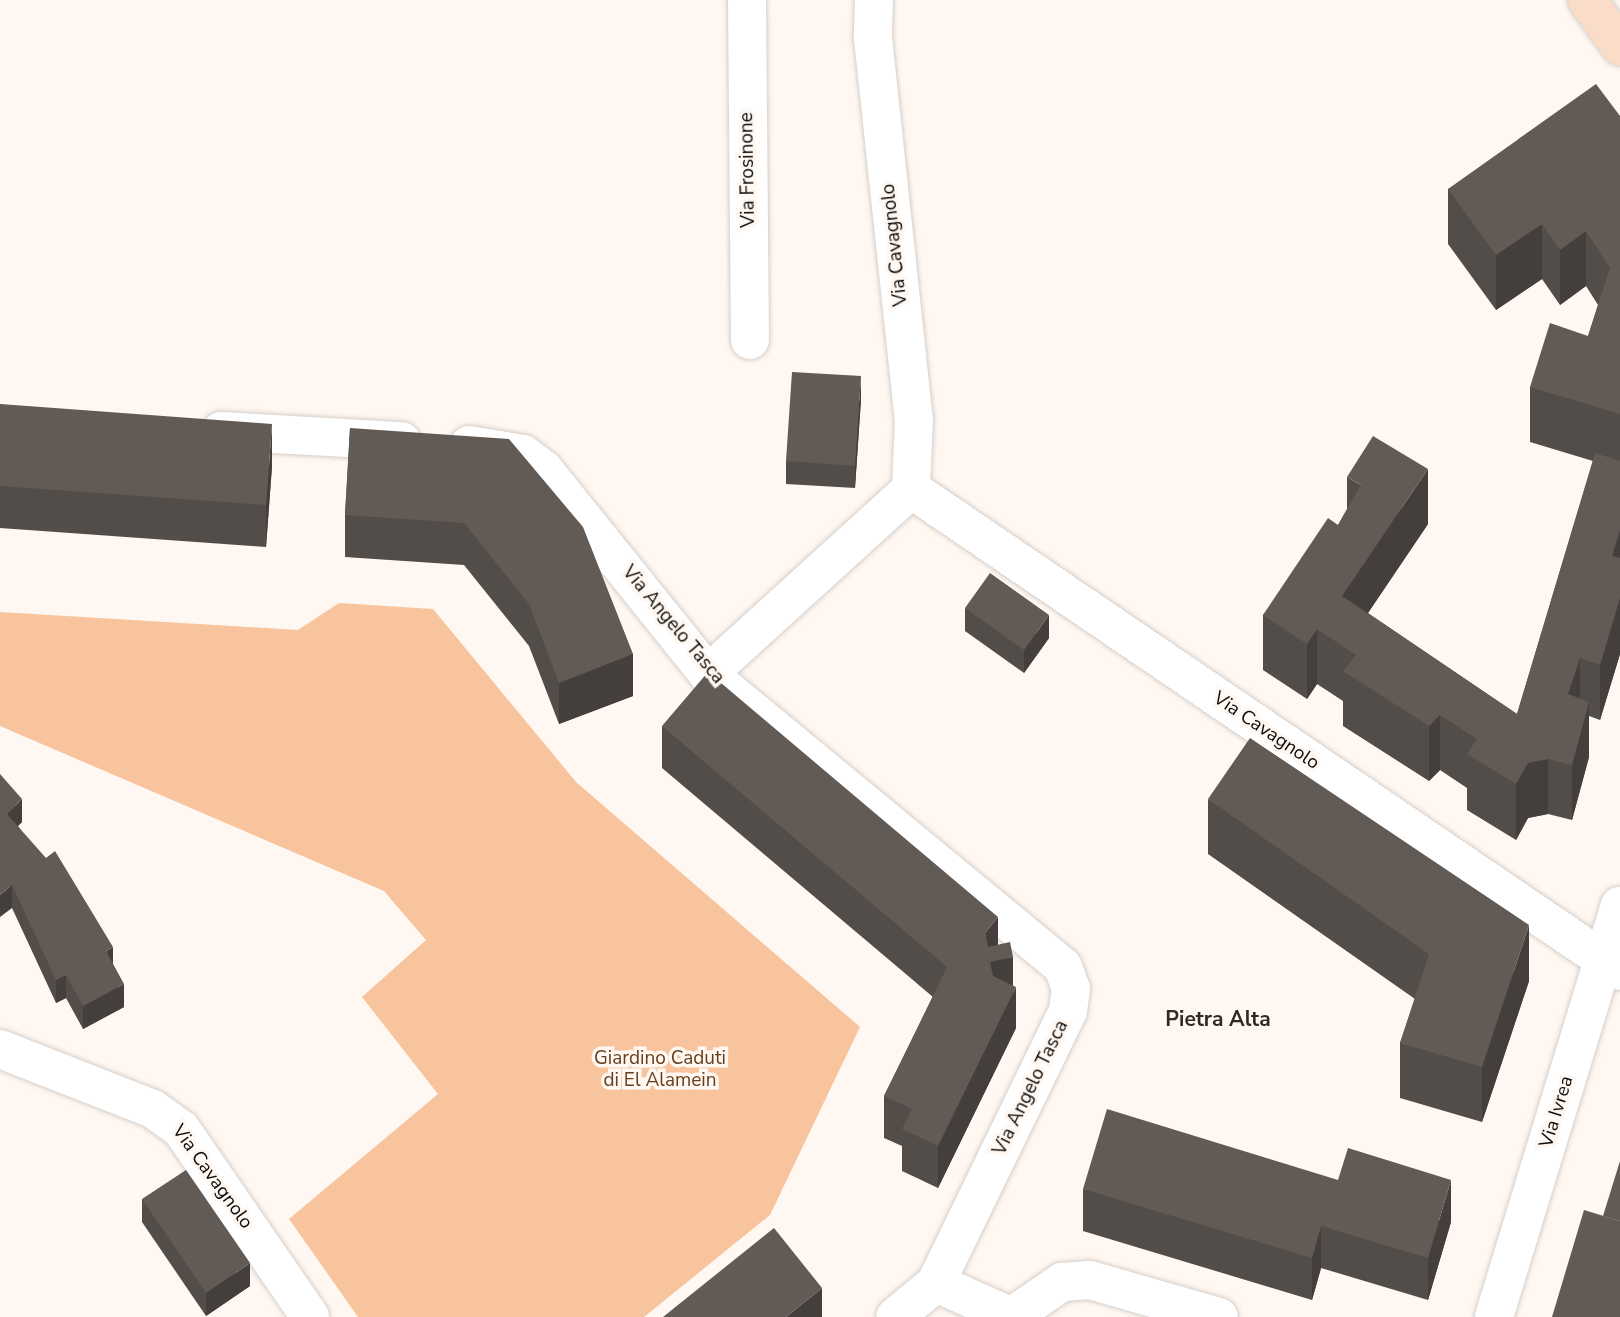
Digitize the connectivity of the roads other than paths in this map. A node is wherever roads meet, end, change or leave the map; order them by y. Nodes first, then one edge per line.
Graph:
1 (747, 0) edge
2 (874, 0) edge
3 (1587, 0) edge
4 (1620, 47) edge
5 (750, 340) dead end
6 (187, 429) edge
7 (911, 489) junction
8 (708, 674) junction
9 (1620, 906) edge
10 (1612, 966) edge
11 (0, 1049) edge
12 (936, 1283) junction
13 (310, 1317) edge
14 (895, 1317) edge
15 (1011, 1317) edge
16 (1219, 1317) edge
17 (1494, 1317) edge

1 - 5 street, Via Frosinone
2 - 7 street, Via Cavagnolo
3 - 4 main road
6 - 8 street, Via Angelo Tasca
7 - 8 street
7 - 10 street, Via Cavagnolo
8 - 12 street, Via Angelo Tasca
9 - 10 street, Via Ivrea
10 - 17 street, Via Ivrea
11 - 13 street, Via Cavagnolo
12 - 14 street, Via Angelo Tasca
12 - 15 street
15 - 16 street

